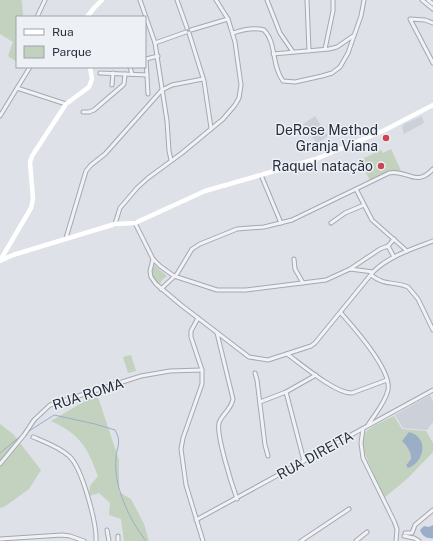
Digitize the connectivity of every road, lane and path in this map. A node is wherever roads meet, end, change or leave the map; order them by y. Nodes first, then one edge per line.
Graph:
1 (45, 0) edge
2 (102, 0) edge
3 (145, 0) edge
4 (178, 0) edge
5 (216, 0) edge
6 (267, 0) edge
7 (307, 0) edge
8 (333, 0) edge
9 (364, 0) edge
10 (422, 0) edge
11 (428, 0) edge
12 (141, 1) edge
13 (433, 4) edge
14 (433, 9) edge
15 (37, 16) edge
16 (88, 16) edge
17 (228, 19) junction
18 (433, 23) edge
19 (188, 31) junction
20 (233, 33) junction
21 (353, 36) junction
22 (155, 43) junction
23 (325, 49) junction
24 (309, 51) junction
25 (293, 52) junction
26 (273, 54) junction
27 (158, 56) junction
28 (433, 63) edge
29 (29, 68) edge
30 (90, 68) edge
31 (130, 68) edge
32 (100, 73) dead end
33 (113, 73) junction
34 (125, 74) junction
35 (132, 74) junction
36 (147, 75) junction
37 (203, 79) junction
38 (112, 85) dead end
39 (17, 88) junction
40 (162, 90) junction
41 (148, 94) dead end
42 (66, 104) junction
43 (433, 105) edge
44 (83, 112) dead end
45 (0, 116) edge
46 (211, 128) junction
47 (171, 160) junction
48 (433, 169) edge
49 (261, 175) junction
50 (356, 188) junction
51 (364, 205) junction
52 (135, 223) junction
53 (281, 223) junction
54 (331, 223) dead end
55 (115, 224) junction
56 (66, 238) junction
57 (394, 239) junction
58 (433, 241) edge
59 (388, 246) junction
60 (407, 251) junction
61 (394, 257) junction
62 (153, 259) junction
63 (294, 259) dead end
64 (3, 261) edge
65 (350, 269) junction
66 (372, 274) junction
67 (174, 276) junction
68 (299, 277) junction
69 (297, 283) junction
70 (303, 283) junction
71 (161, 289) junction
72 (342, 313) junction
73 (198, 318) junction
74 (433, 330) edge
75 (217, 332) junction
76 (287, 354) junction
77 (202, 370) junction
78 (255, 373) dead end
79 (316, 375) junction
80 (387, 380) junction
81 (433, 390) edge
82 (286, 392) junction
83 (260, 402) junction
84 (367, 426) junction
85 (363, 429) junction
86 (33, 438) dead end
87 (268, 456) dead end
88 (304, 461) junction
89 (0, 464) edge
90 (237, 499) junction
91 (349, 509) dead end
92 (433, 510) edge
93 (196, 520) junction
94 (397, 529) junction
95 (106, 530) dead end
96 (367, 532) dead end
97 (397, 533) junction
98 (403, 534) junction
99 (118, 536) dead end
100 (0, 539) edge
101 (25, 540) edge
102 (84, 541) edge
103 (96, 541) edge
104 (109, 541) edge
105 (118, 541) edge
106 (203, 541) edge
107 (301, 541) edge
108 (356, 541) edge
109 (396, 541) edge
110 (419, 541) edge

1 - 15 street
2 - 16 main road
3 - 12 street
4 - 19 street
5 - 17 street
6 - 25 street
7 - 24 street
8 - 23 street
9 - 21 street
10 - 14 street
11 - 13 street
12 - 22 street
17 - 19 street
17 - 20 street
18 - 28 street
19 - 22 street
19 - 37 street
20 - 26 street
20 - 46 street
21 - 23 street
21 - 26 street
22 - 27 street
23 - 24 street
24 - 25 street
25 - 26 street
27 - 36 street
27 - 40 street
29 - 39 street
30 - 42 main road
31 - 35 street
32 - 33 street
33 - 34 street
33 - 38 street
34 - 35 street
34 - 44 street
35 - 36 street
36 - 41 street
37 - 40 street
37 - 46 street
39 - 42 street
39 - 45 street
40 - 47 street
40 - 56 street
42 - 64 main road
43 - 49 main road
46 - 47 street
47 - 55 street
48 - 50 street
49 - 52 main road
49 - 53 street
50 - 51 street
50 - 53 street
51 - 54 street
51 - 57 street
52 - 55 main road
52 - 62 street
53 - 67 street
55 - 56 main road
56 - 64 main road
57 - 59 street
57 - 60 street
58 - 60 street
59 - 61 street
59 - 65 street
60 - 61 street
61 - 66 street
62 - 67 street
62 - 71 street
63 - 68 street
65 - 66 street
65 - 70 street
66 - 72 street
66 - 74 street
67 - 69 street
67 - 71 street
68 - 69 street
68 - 70 street
69 - 70 street
71 - 73 street
72 - 76 street
72 - 80 street
73 - 75 street
73 - 77 street
75 - 76 street
75 - 90 street
76 - 79 street
77 - 89 street, RUA ROMA
77 - 93 street
78 - 83 street
79 - 80 street
79 - 82 street
80 - 84 street
81 - 84 street, RUA DIREITA
82 - 83 street
82 - 88 street
83 - 87 street
84 - 85 street, RUA DIREITA
85 - 88 street, RUA DIREITA
85 - 94 street
86 - 103 street
88 - 90 street, RUA DIREITA
90 - 93 street, RUA DIREITA
91 - 107 street
92 - 98 street
93 - 106 street
94 - 97 street
94 - 98 street
95 - 104 street
96 - 108 street
97 - 98 street
97 - 109 street
98 - 110 street
99 - 105 street
100 - 101 street
101 - 102 street

